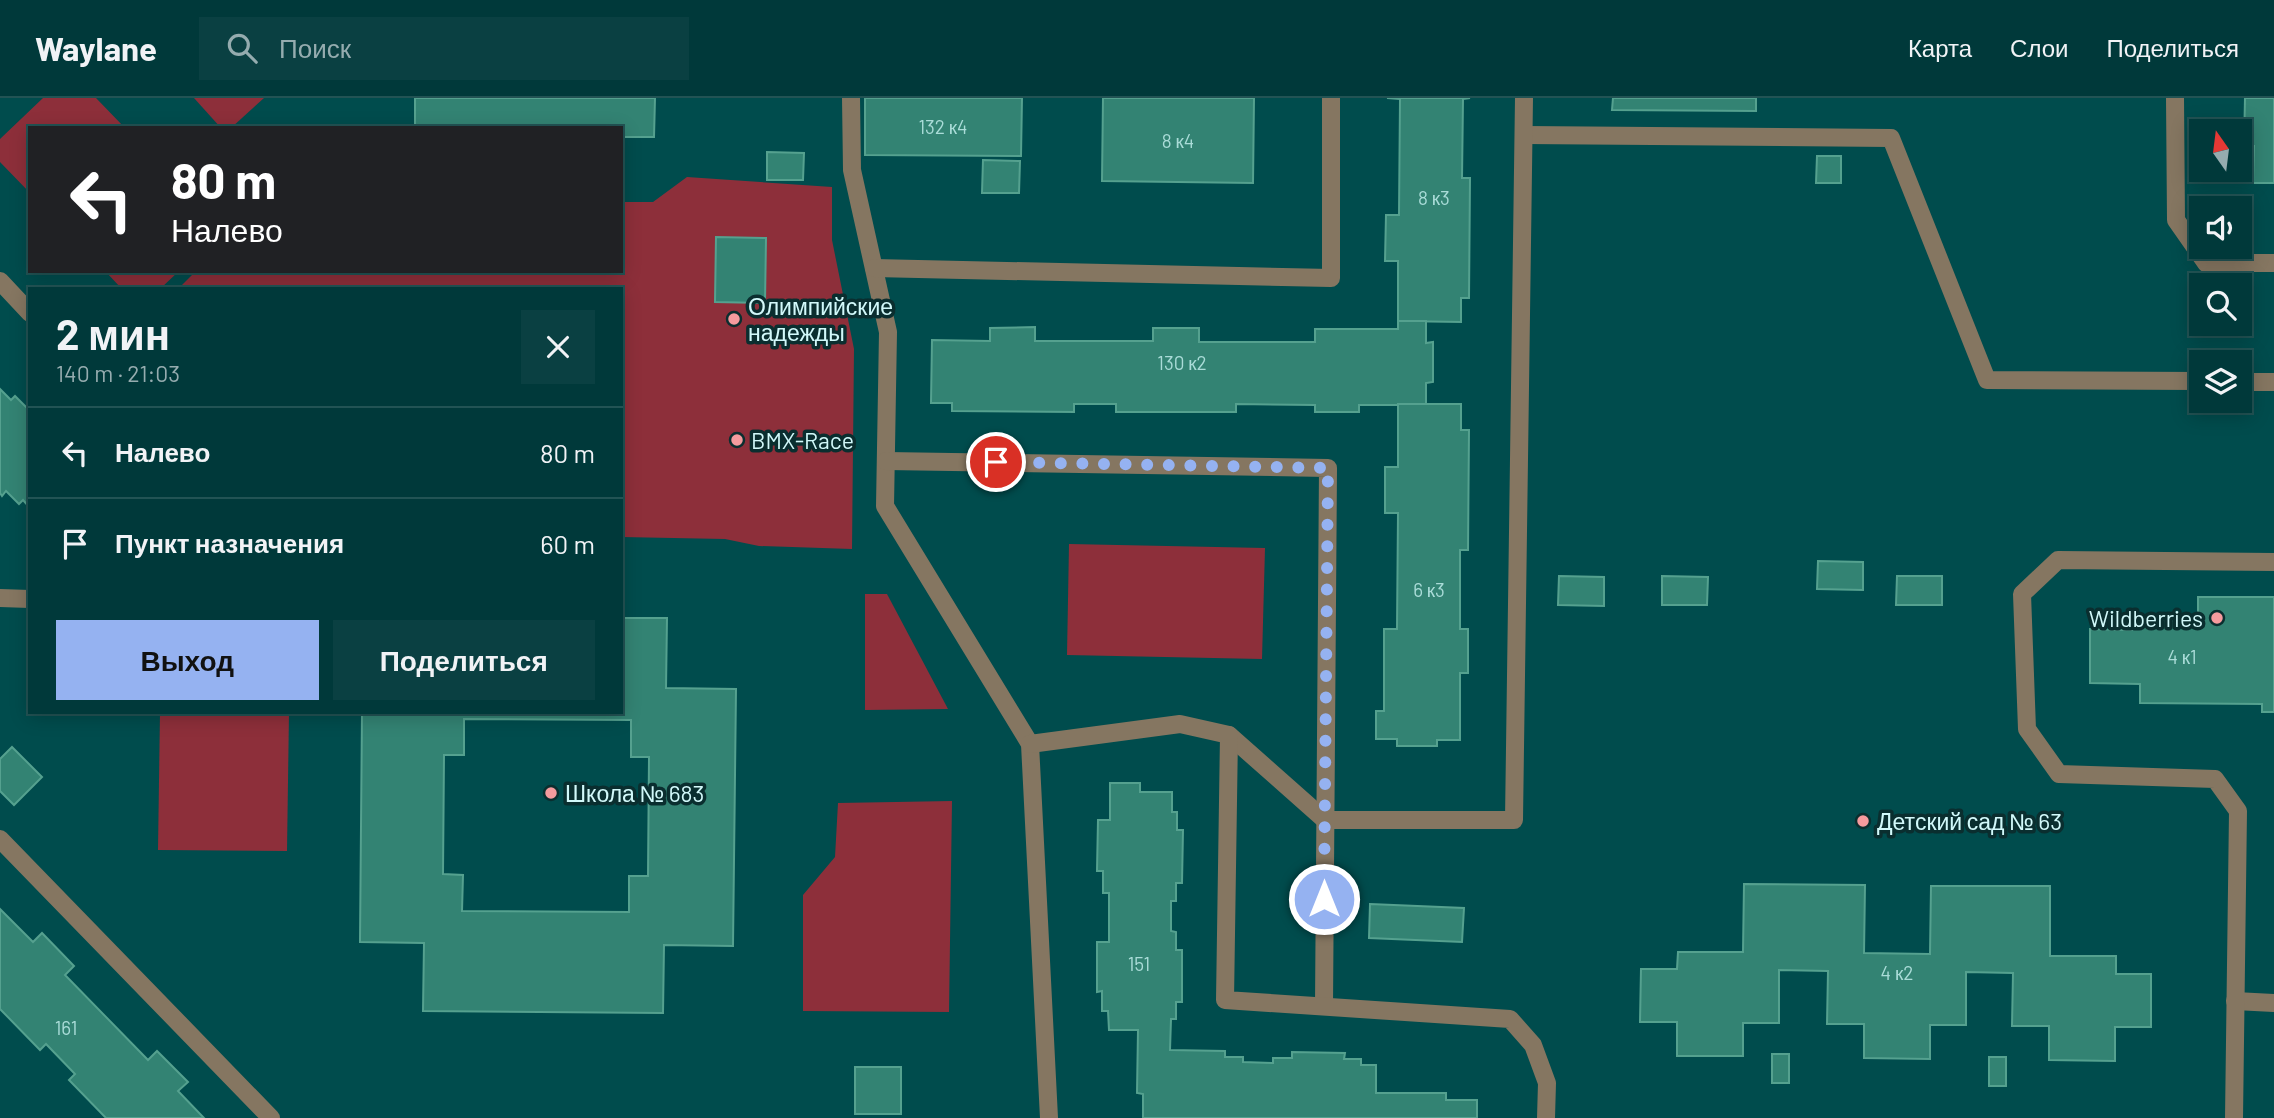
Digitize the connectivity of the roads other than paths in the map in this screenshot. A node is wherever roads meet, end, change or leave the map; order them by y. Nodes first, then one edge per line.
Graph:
1 (851, 98) edge
2 (1331, 98) edge
3 (1524, 98) edge
4 (2175, 98) edge
5 (1524, 135) junction
6 (2274, 263) edge
7 (874, 268) junction
8 (0, 281) edge
9 (28, 311) edge
10 (2189, 382) edge
11 (2252, 382) edge
12 (2274, 382) edge
13 (886, 461) junction
14 (2274, 562) edge
15 (0, 598) edge
16 (28, 600) edge
17 (1229, 735) junction
18 (1030, 744) junction
19 (1325, 820) junction
20 (0, 839) edge
21 (2235, 1002) junction
22 (2274, 1003) edge
23 (1324, 1005) junction
24 (271, 1118) edge
25 (1049, 1118) edge
26 (1546, 1118) edge
27 (2234, 1118) edge

1 - 7 lane
2 - 7 lane
3 - 5 lane
4 - 6 lane
5 - 10 lane
5 - 19 lane
7 - 13 lane
8 - 9 lane
11 - 12 lane
13 - 18 lane
13 - 19 lane
14 - 21 lane
15 - 16 lane
17 - 18 lane
17 - 19 lane
17 - 23 lane
18 - 25 lane
19 - 23 lane
20 - 24 lane
21 - 22 lane
21 - 27 lane
23 - 26 lane

